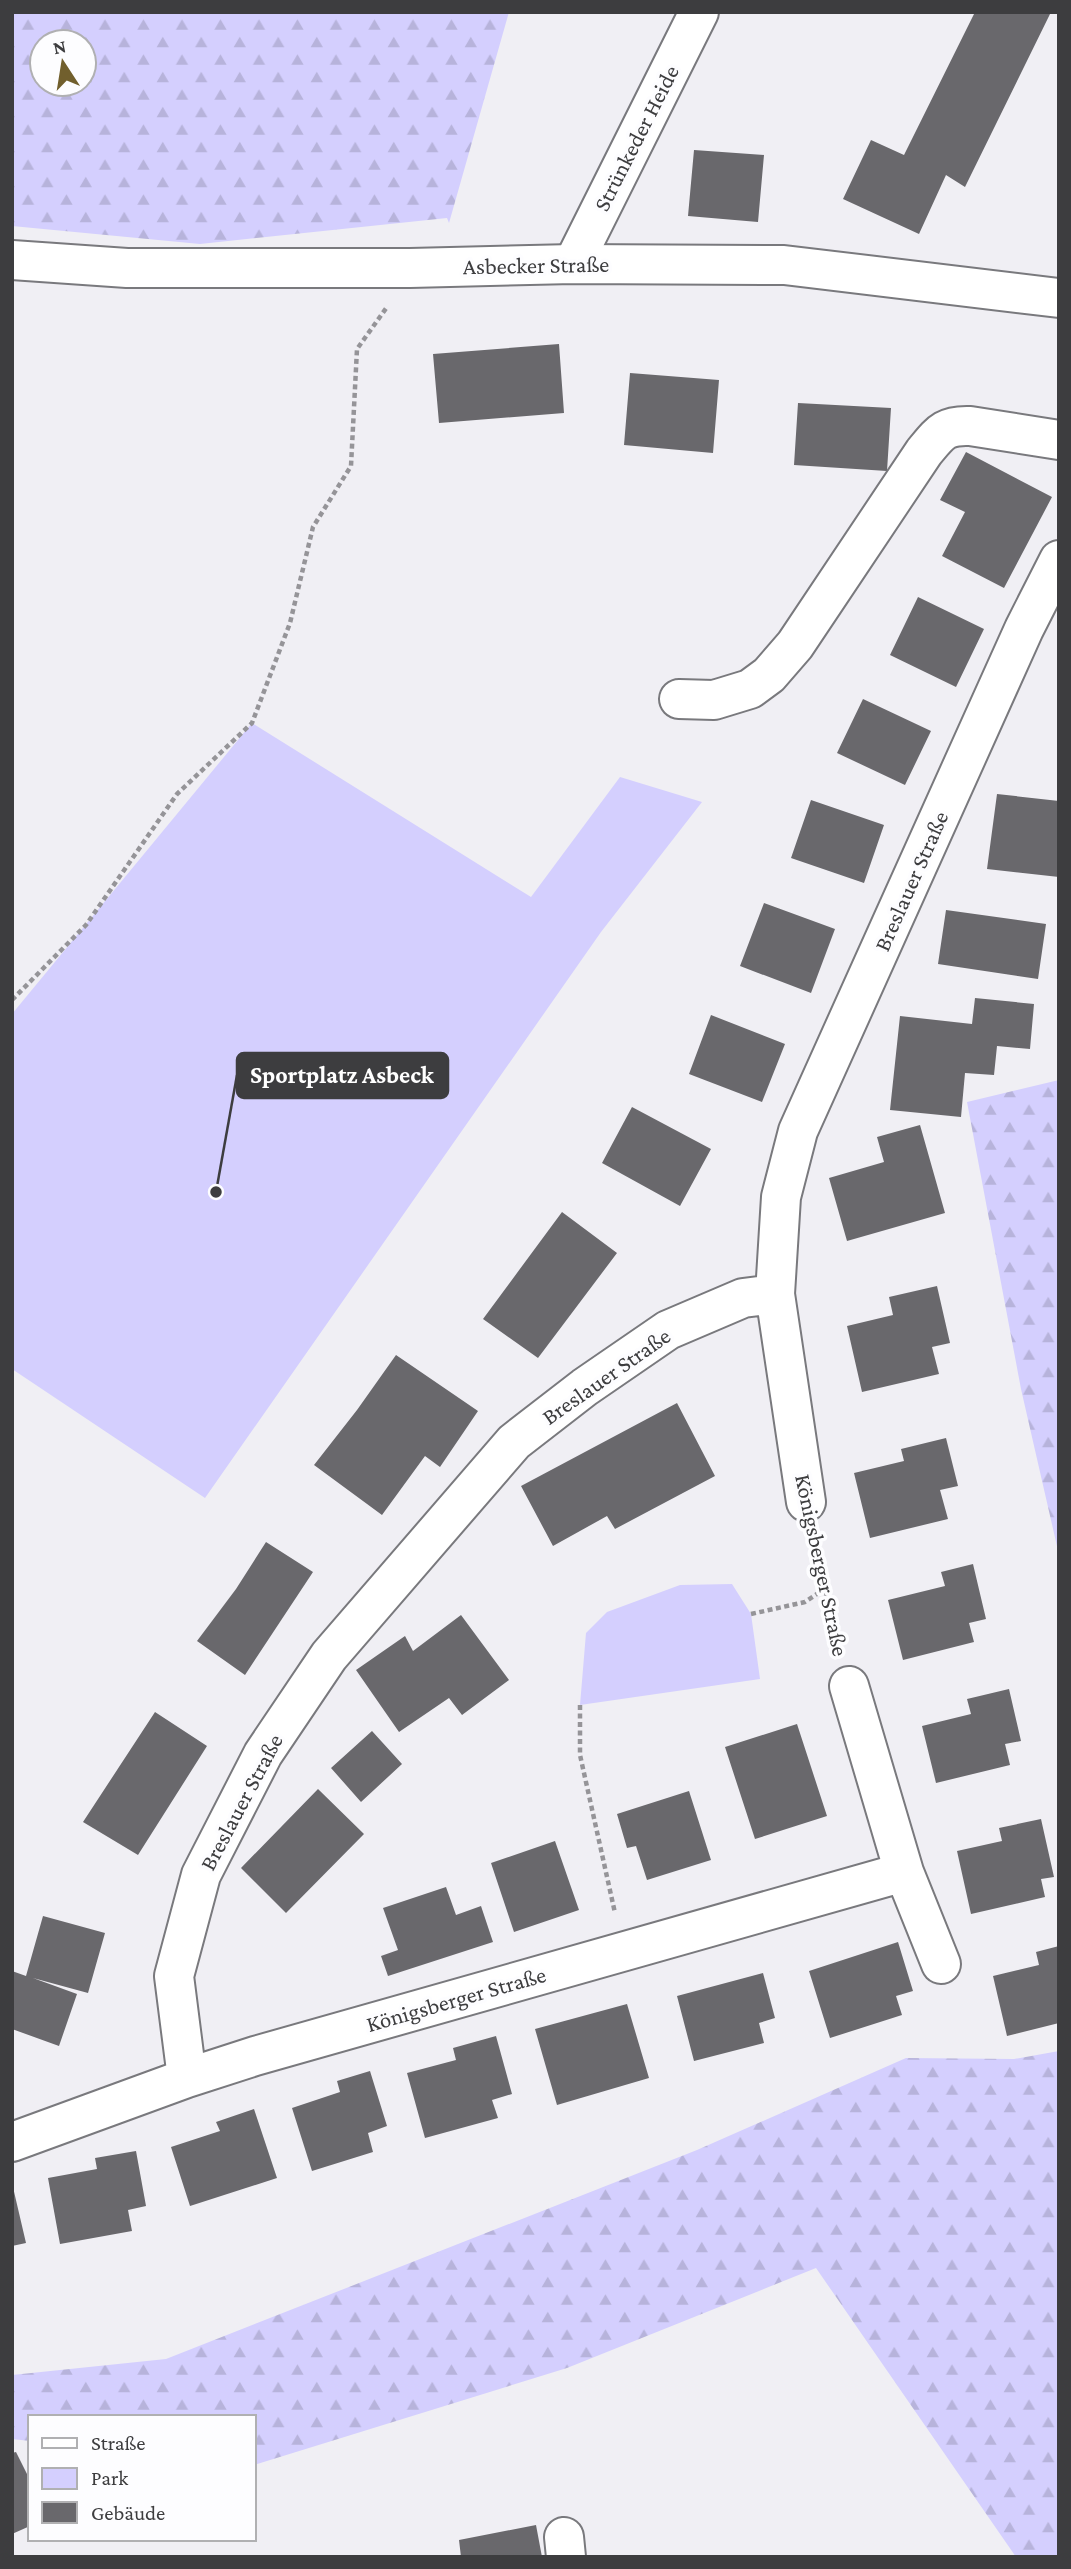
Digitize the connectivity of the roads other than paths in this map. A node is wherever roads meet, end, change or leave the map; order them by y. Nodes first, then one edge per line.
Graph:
1 (699, 12) edge
2 (12, 260) edge
3 (573, 264) junction
4 (1059, 298) edge
5 (1059, 440) edge
6 (1059, 559) edge
7 (679, 699) dead end
8 (775, 1294) junction
9 (806, 1502) road end
10 (849, 1686) road end
11 (904, 1872) junction
12 (940, 1964) dead end
13 (187, 2078) junction
14 (12, 2142) edge

1 - 3 street, Strünkeder Heide
2 - 3 street, Asbecker Straße
3 - 4 street, Asbecker Straße
5 - 7 street
6 - 8 street, Breslauer Straße
8 - 9 street, Königsberger Straße
8 - 13 street, Breslauer Straße
10 - 11 street, Königsberger Straße
11 - 12 street, Königsberger Straße
11 - 13 street, Königsberger Straße
13 - 14 street, Königsberger Straße

